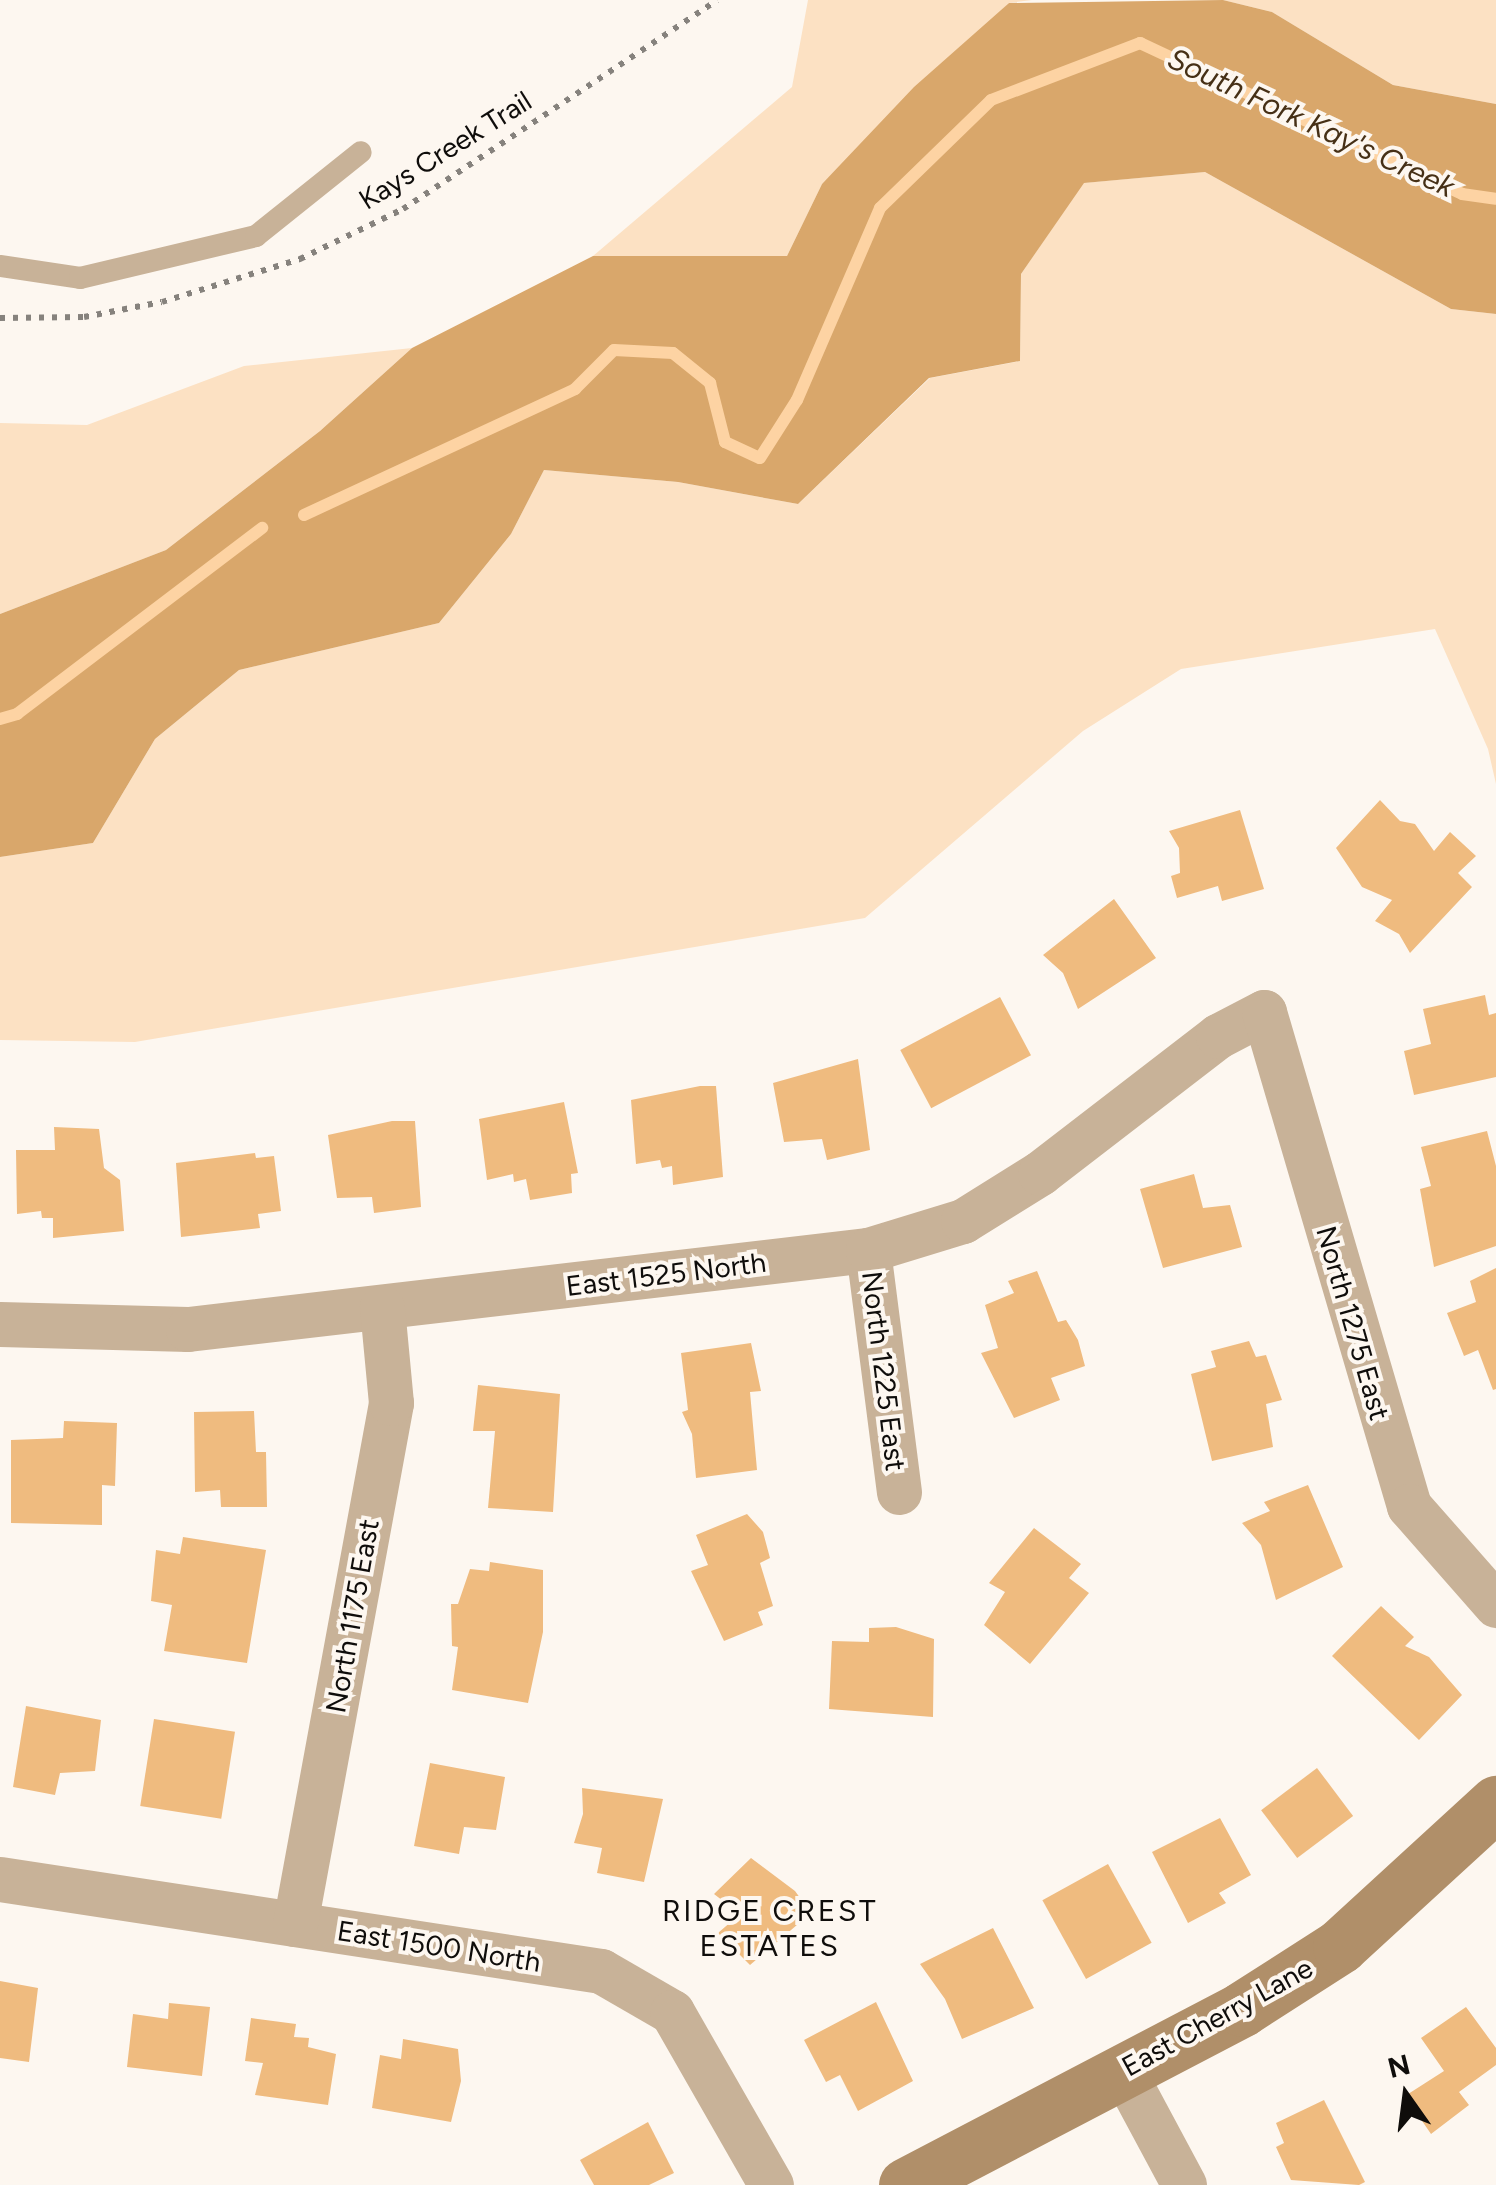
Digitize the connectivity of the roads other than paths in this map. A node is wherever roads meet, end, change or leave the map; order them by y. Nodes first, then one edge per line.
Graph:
1 (361, 152) dead end
2 (0, 266) edge
3 (1264, 1012) joint
4 (868, 1250) junction
5 (382, 1307) junction
6 (0, 1324) edge
7 (900, 1492) dead end
8 (1496, 1605) edge
9 (1496, 1803) edge
10 (0, 1878) edge
11 (296, 1924) junction
12 (1123, 2071) junction
13 (770, 2185) edge
14 (906, 2185) edge
15 (1184, 2185) edge

1 - 2 lane
3 - 4 street, East 1525 North
3 - 8 street, North 1275 East
4 - 5 street, East 1525 North
4 - 7 street, North 1225 East
5 - 6 street, East 1525 North
5 - 11 street, North 1175 East
9 - 12 street, East Cherry Lane
10 - 11 street, East 1500 North
11 - 13 street, East 1500 North
12 - 14 street, East Cherry Lane
12 - 15 street

